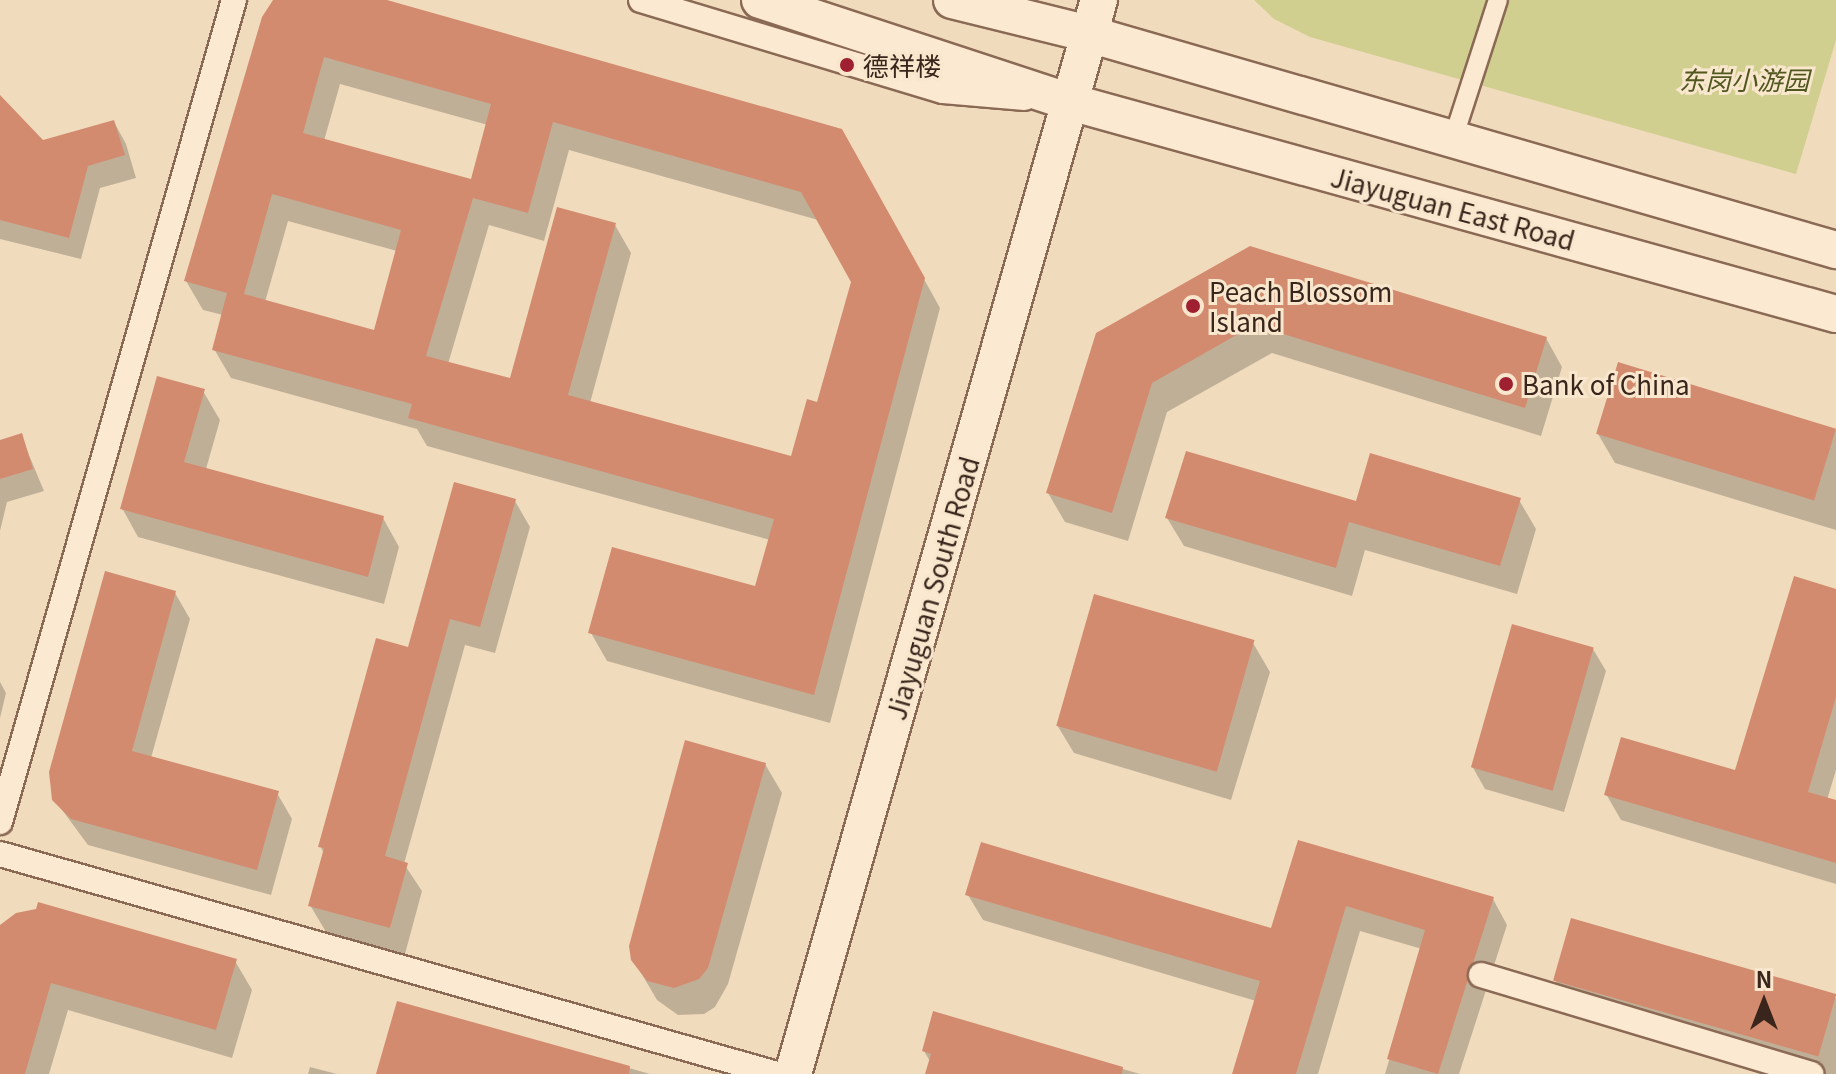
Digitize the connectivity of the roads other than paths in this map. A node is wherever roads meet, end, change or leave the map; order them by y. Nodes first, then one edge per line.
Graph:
1 (234, 0) edge
2 (641, 0) edge
3 (760, 0) edge
4 (952, 0) edge
5 (1016, 0) edge
6 (1099, 0) edge
7 (1498, 0) edge
8 (1089, 34) junction
9 (1070, 102) junction
10 (1453, 139) junction
11 (1836, 250) edge
12 (1836, 314) edge
13 (0, 822) edge
14 (0, 854) edge
15 (1481, 975) dead end
16 (777, 1074) edge
17 (793, 1074) edge
18 (1812, 1074) edge

1 - 13 street
2 - 9 street
3 - 9 main road, Jiayuguan East Road
4 - 8 main road
5 - 8 street
6 - 8 main road, Jiayuguan South Road
7 - 10 street
8 - 9 main road, Jiayuguan South Road
8 - 10 main road
9 - 12 main road, Jiayuguan East Road
9 - 17 main road, Jiayuguan South Road
10 - 11 main road
14 - 16 street
15 - 18 street

